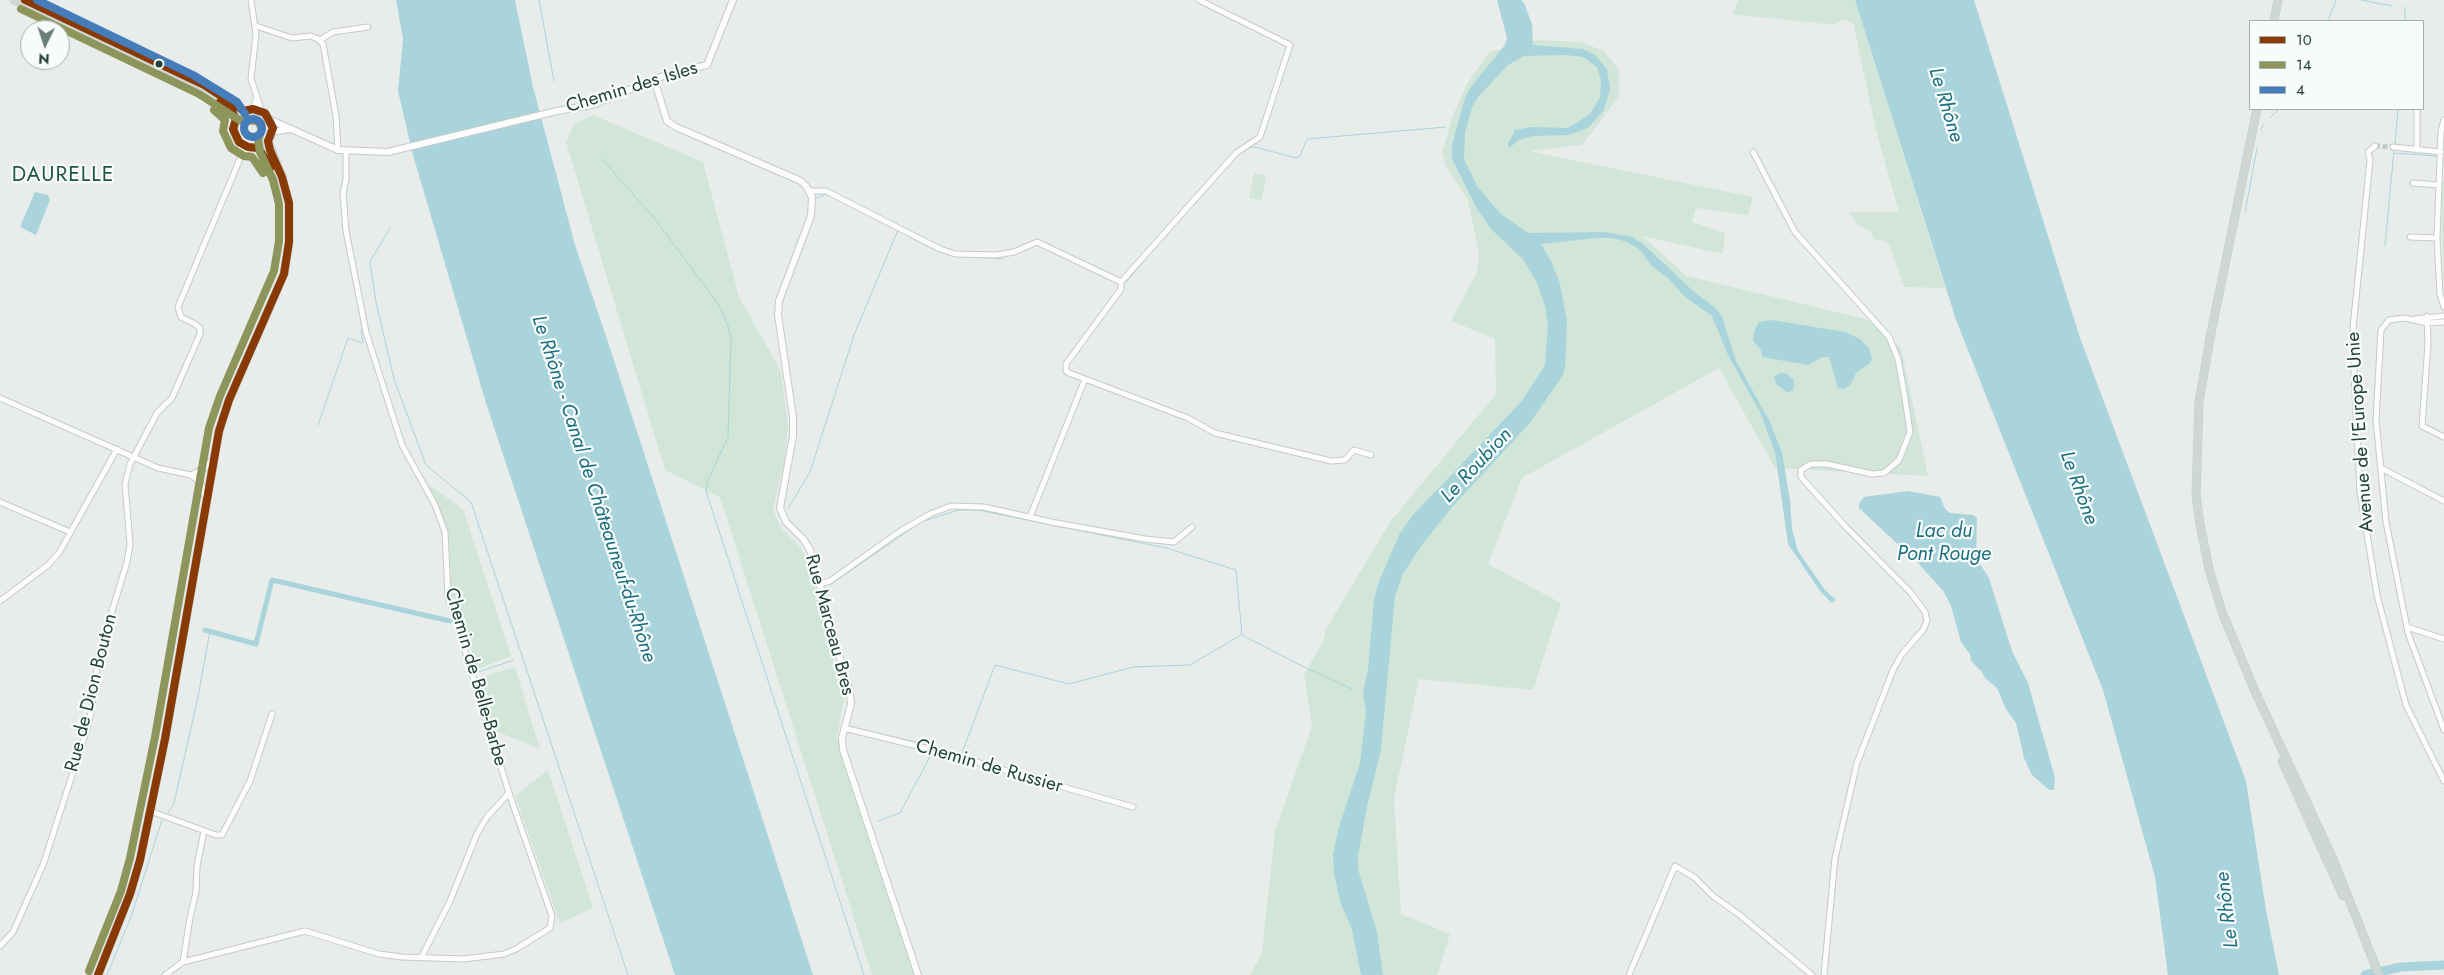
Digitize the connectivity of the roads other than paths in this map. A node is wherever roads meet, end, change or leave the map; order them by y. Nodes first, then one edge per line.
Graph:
1 (14, 0) edge
2 (25, 0) edge
3 (252, 0) edge
4 (734, 0) edge
5 (1199, 0) edge
6 (2278, 0) edge
7 (2274, 20) edge
8 (256, 26) junction
9 (368, 27) dead end
10 (320, 40) junction
11 (654, 79) junction
12 (257, 97) junction
13 (253, 109) junction
14 (2257, 110) edge
15 (2417, 110) edge
16 (244, 112) junction
17 (262, 112) junction
18 (236, 119) junction
19 (270, 120) junction
20 (2444, 120) edge
21 (292, 129) junction
22 (272, 132) junction
23 (268, 141) junction
24 (239, 142) junction
25 (2375, 146) dead end
26 (2393, 147) tunnel mouth
27 (254, 148) junction
28 (338, 150) junction
29 (2417, 150) junction
30 (346, 151) junction
31 (1752, 152) dead end
32 (2441, 152) junction
33 (242, 154) junction
34 (2442, 162) edge
35 (2413, 183) dead end
36 (2439, 185) junction
37 (810, 191) junction
38 (2410, 237) dead end
39 (2437, 238) junction
40 (289, 242) junction
41 (1121, 284) junction
42 (2443, 305) edge
43 (2429, 316) junction
44 (2414, 319) junction
45 (2443, 319) edge
46 (2429, 323) junction
47 (1085, 379) junction
48 (0, 398) edge
49 (2444, 437) edge
50 (117, 449) junction
51 (1371, 455) dead end
52 (215, 456) junction
53 (134, 458) junction
54 (2380, 468) junction
55 (191, 475) junction
56 (2444, 501) edge
57 (0, 502) edge
58 (206, 504) junction
59 (1030, 518) junction
60 (1192, 528) dead end
61 (70, 532) junction
62 (820, 584) junction
63 (0, 601) edge
64 (2407, 627) junction
65 (2444, 639) edge
66 (272, 714) dead end
67 (844, 728) junction
68 (2444, 730) edge
69 (2444, 781) edge
70 (509, 793) junction
71 (1133, 807) dead end
72 (150, 811) junction
73 (204, 831) junction
74 (0, 946) edge
75 (421, 958) junction
76 (183, 962) junction
77 (98, 975) edge
78 (164, 975) edge
79 (918, 975) edge
80 (1629, 975) edge
81 (1812, 975) edge
82 (1824, 975) edge
83 (2379, 975) edge

1 - 18 main road
2 - 16 main road
3 - 8 street
4 - 11 street, Chemin des Isles
5 - 41 street
6 - 7 main road
8 - 10 street
8 - 12 street
9 - 10 street
10 - 28 street
11 - 30 street, Chemin des Isles
11 - 37 street
12 - 13 street
12 - 17 street
13 - 16 main road
13 - 17 main road
14 - 83 main road
15 - 29 street
16 - 18 main road
17 - 19 main road
18 - 24 main road
19 - 21 street, Chemin des Isles
19 - 22 main road
20 - 32 street
21 - 22 street
21 - 28 street, Chemin des Isles
22 - 23 main road
23 - 27 main road
23 - 40 main road
24 - 27 main road
24 - 33 street
25 - 69 street, Avenue de l'Europe Unie
26 - 29 street
27 - 33 street
27 - 40 main road
28 - 30 street, Chemin des Isles
29 - 32 street
30 - 70 street, Chemin de Belle-Barbe
31 - 82 street
32 - 34 street
33 - 53 street, Rue de Dion Bouton
34 - 36 street
35 - 36 street
36 - 39 street
37 - 41 street
37 - 62 street, Rue Marceau Bres
38 - 39 street
39 - 42 street
40 - 52 main road
41 - 47 street
42 - 45 street
43 - 44 street
43 - 45 street
43 - 46 street
44 - 46 street
44 - 54 street
45 - 46 street
46 - 49 street
47 - 51 street
47 - 59 street
48 - 50 street
50 - 53 street
50 - 61 street
52 - 55 street
52 - 58 main road
53 - 55 street
53 - 74 street, Rue de Dion Bouton
54 - 56 street
54 - 64 street
55 - 58 street
57 - 61 street
58 - 72 main road
59 - 60 street
59 - 62 street
61 - 63 street
62 - 67 street, Rue Marceau Bres
64 - 65 street
64 - 68 street
66 - 73 street
67 - 71 street, Chemin de Russier
67 - 79 street, Rue Marceau Bres
70 - 75 street
70 - 75 street, Chemin de Belle-Barbe
72 - 73 street
72 - 77 main road
73 - 76 street
75 - 76 street
76 - 78 street
80 - 81 street

